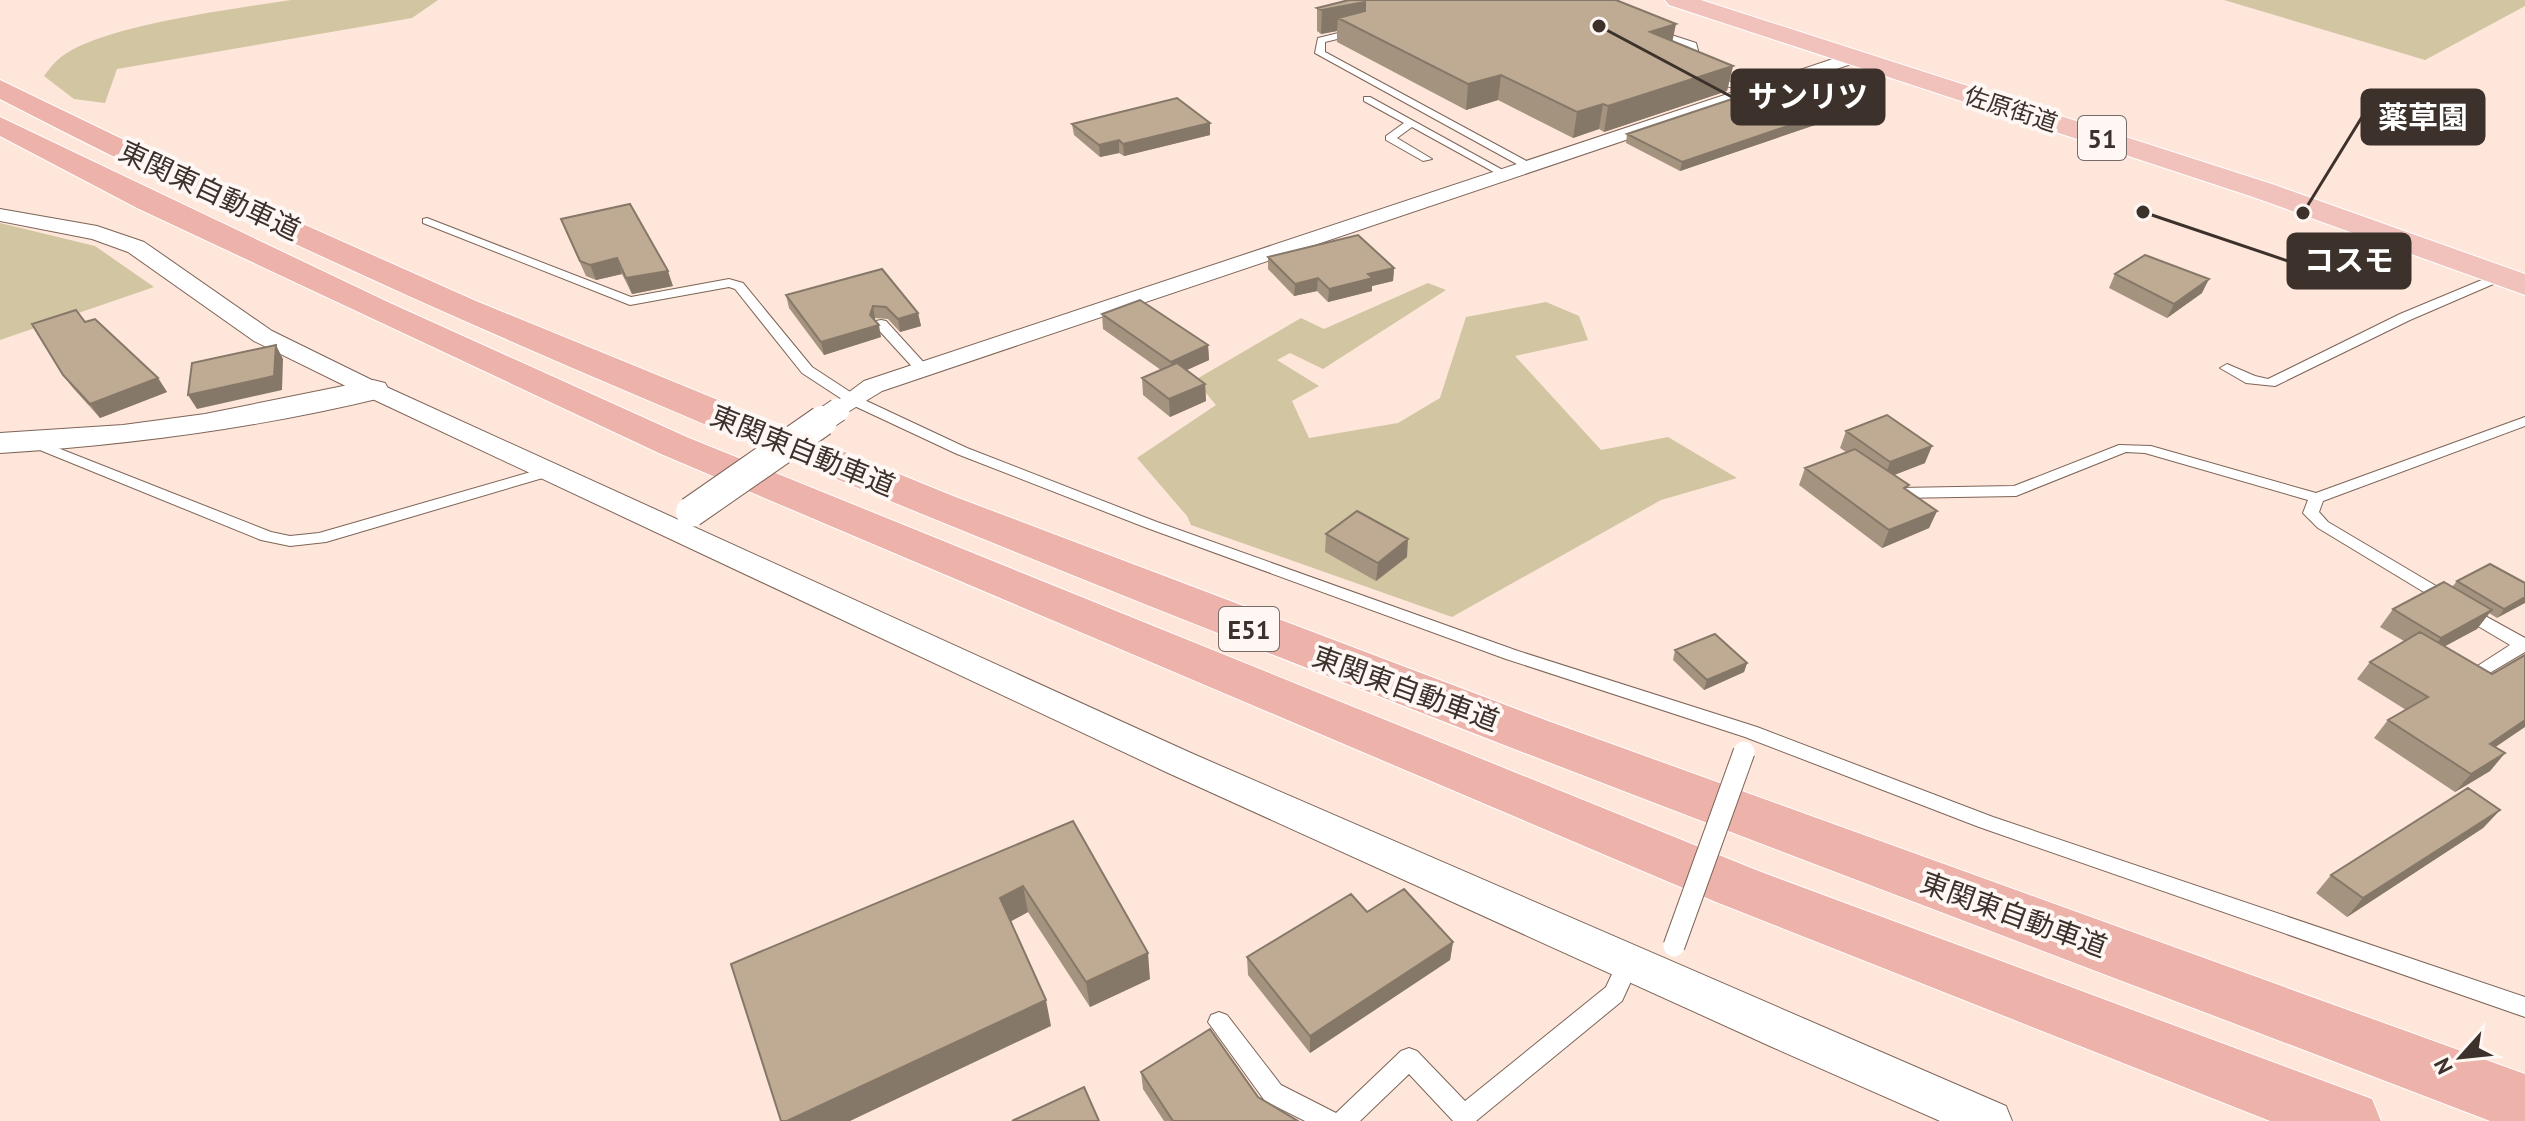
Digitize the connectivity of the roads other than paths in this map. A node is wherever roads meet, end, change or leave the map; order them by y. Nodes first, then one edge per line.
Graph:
1 (1677, 0) edge
2 (1650, 28) edge
3 (1360, 30) edge
4 (1851, 58) junction
5 (0, 88) edge
6 (1753, 91) junction
7 (1367, 99) dead end
8 (1411, 123) junction
9 (0, 125) edge
10 (1427, 159) dead end
11 (1528, 166) junction
12 (1505, 174) junction
13 (0, 215) edge
14 (427, 221) dead end
15 (2513, 281) edge
16 (881, 324) edge
17 (2227, 368) dead end
18 (922, 369) junction
19 (373, 390) junction
20 (845, 405) junction
21 (2525, 421) edge
22 (14, 442) edge
23 (548, 472) junction
24 (1899, 493) edge
25 (2317, 498) junction
26 (681, 521) junction
27 (2471, 678) edge
28 (1748, 742) junction
29 (1642, 973) junction
30 (2525, 1007) edge
31 (1219, 1022) dead end
32 (2525, 1104) edge
33 (1329, 1121) edge
34 (1344, 1121) edge
35 (1990, 1121) edge
36 (2349, 1121) edge

1 - 4 highway, 佐原街道 / 51
2 - 6 lane
3 - 11 lane
4 - 6 street
4 - 15 highway, 佐原街道 / 51
5 - 32 highway, 東関東自動車道 / E51
6 - 11 street
7 - 8 lane
8 - 10 lane
8 - 12 lane
9 - 36 highway, 東関東自動車道 / E51
11 - 12 street
12 - 18 street
13 - 19 street
14 - 20 lane
15 - 17 lane
16 - 18 lane
18 - 20 street
19 - 22 street
19 - 23 street
20 - 26 street, bridge
20 - 28 lane
21 - 25 lane
22 - 23 lane
23 - 26 street
24 - 25 lane
25 - 27 lane
26 - 29 street
28 - 29 lane, bridge
28 - 30 lane
29 - 34 lane
29 - 35 street
31 - 33 lane

